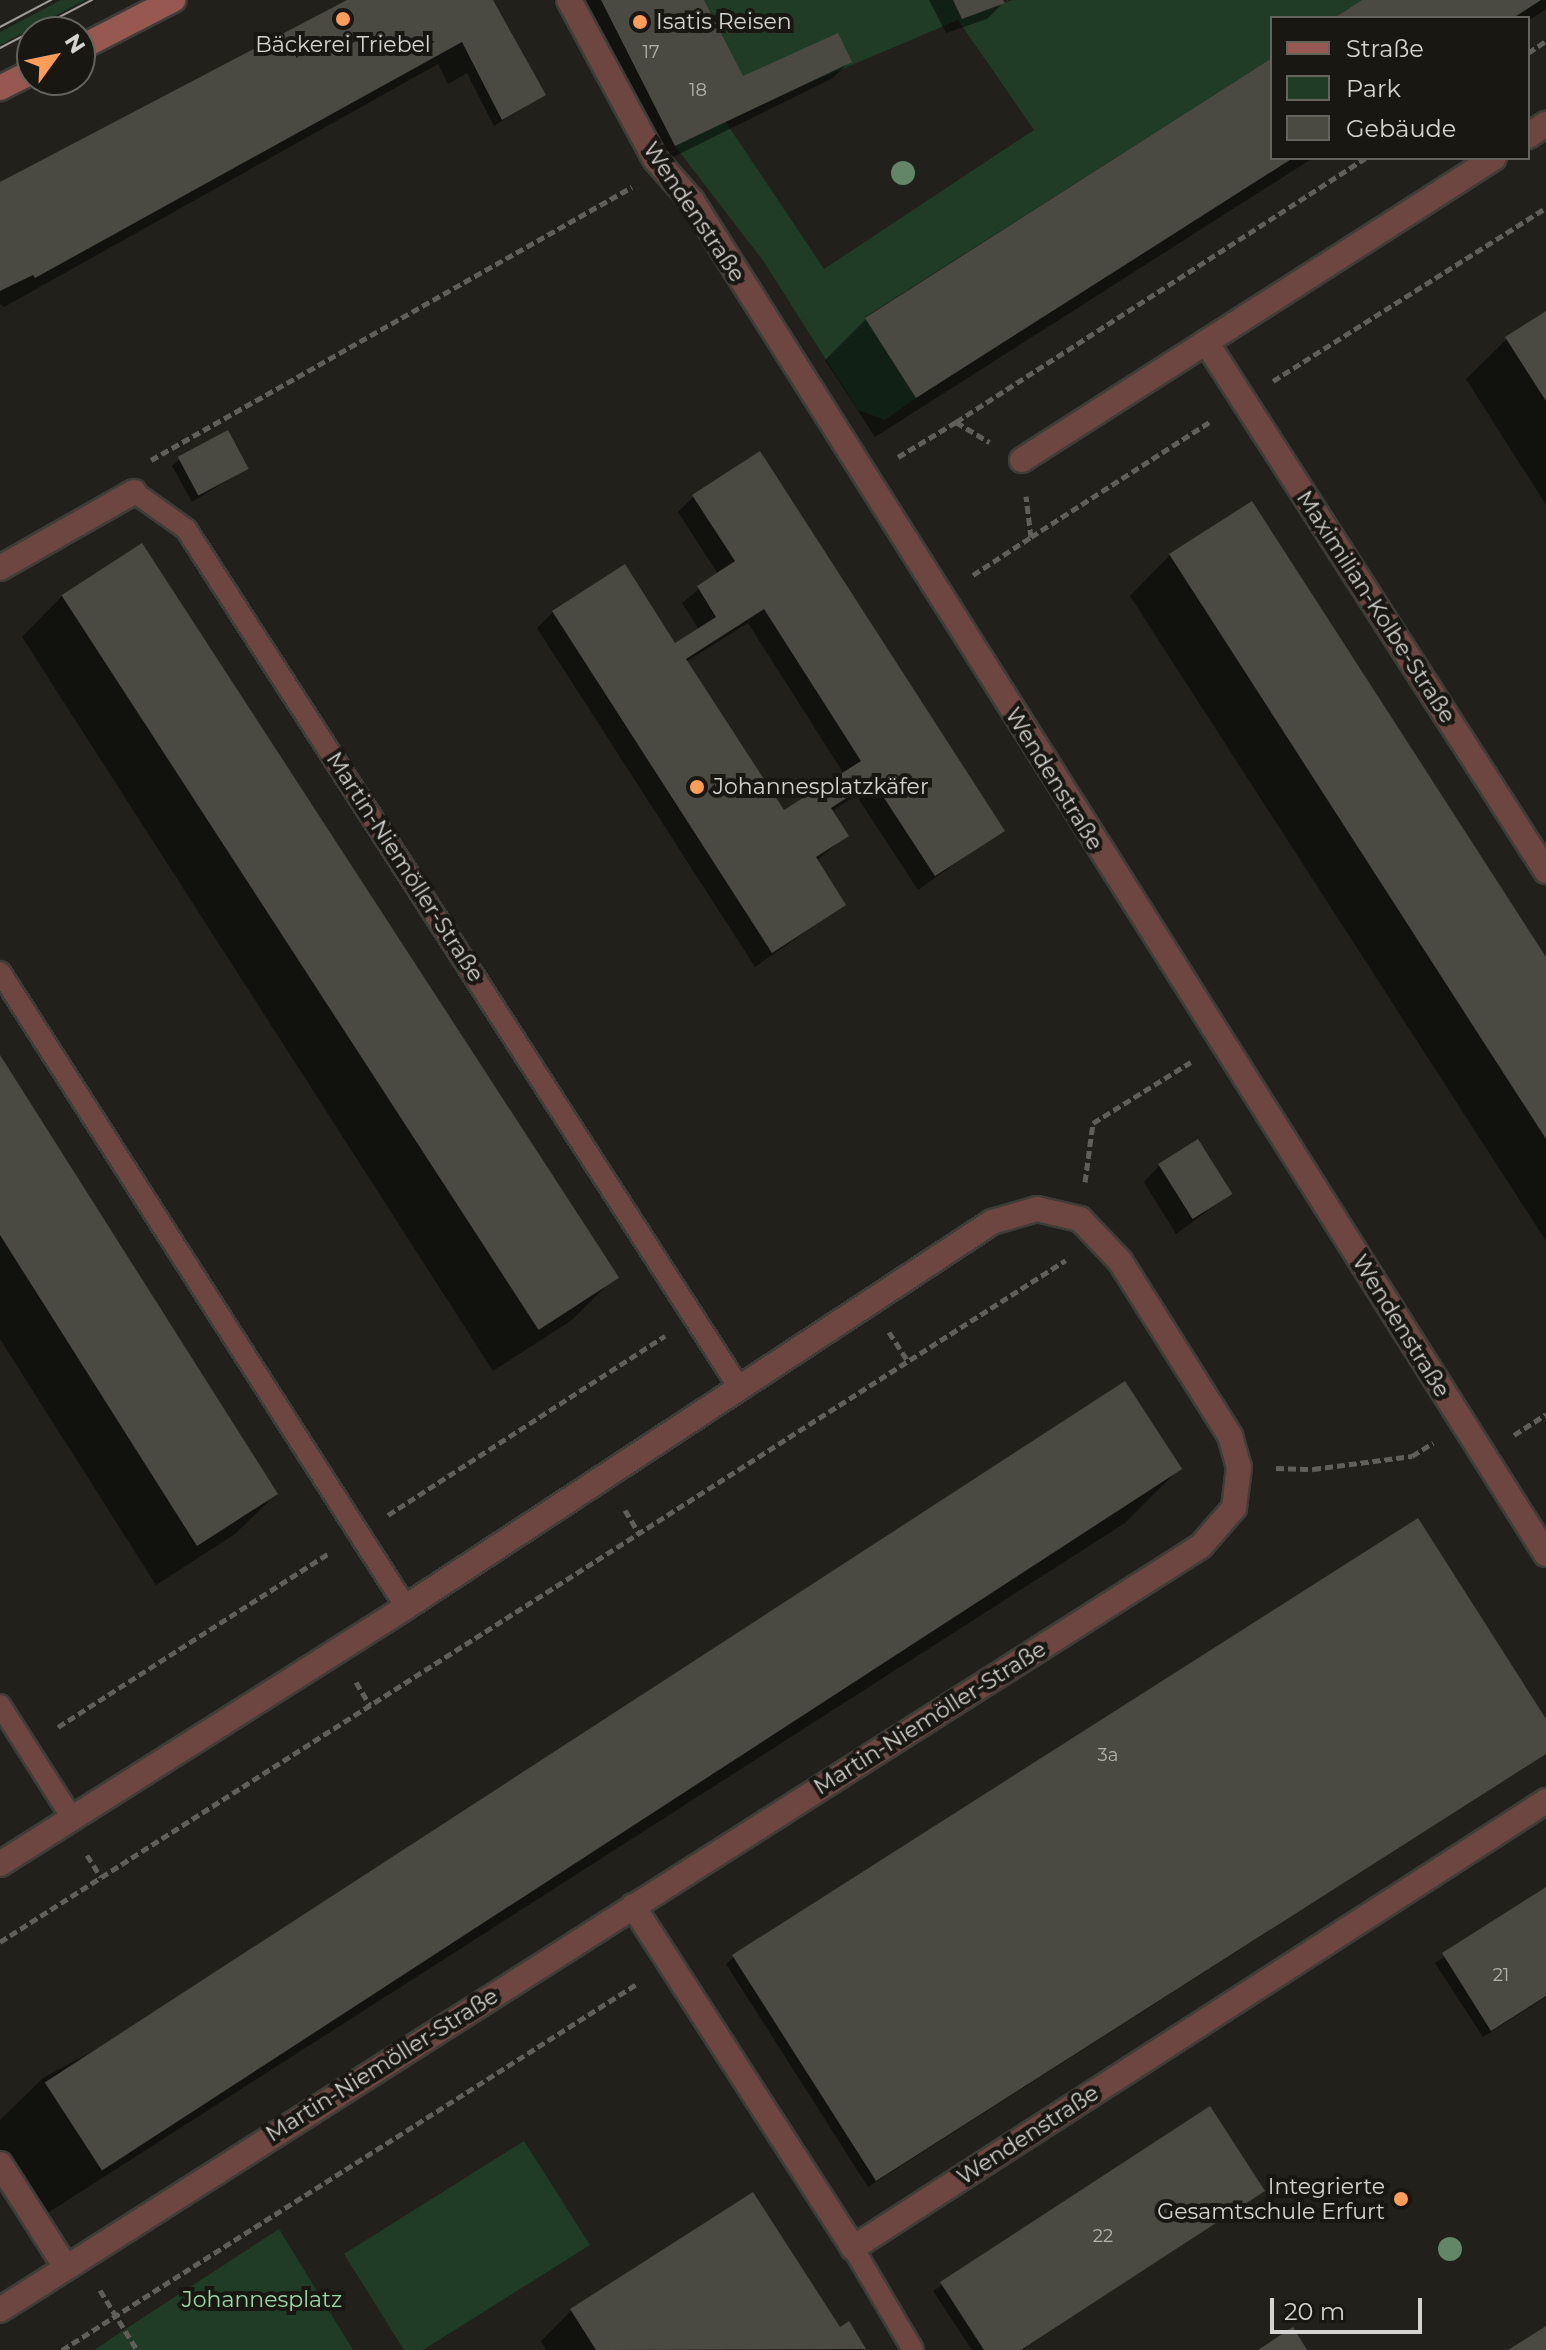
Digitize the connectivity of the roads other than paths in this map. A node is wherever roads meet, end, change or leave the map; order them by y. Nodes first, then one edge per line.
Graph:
1 (173, 0) edge
2 (569, 0) edge
3 (96, 40) edge
4 (1491, 160) edge
5 (1206, 342) junction
6 (1022, 460) road end
7 (134, 492) joint
8 (0, 568) edge
9 (1546, 871) edge
10 (0, 972) edge
11 (740, 1389) junction
12 (1546, 1554) edge
13 (406, 1607) junction
14 (0, 1705) edge
15 (1546, 1801) edge
16 (72, 1818) junction
17 (0, 1864) edge
18 (633, 1906) junction
19 (0, 2164) edge
20 (853, 2248) junction
21 (72, 2262) junction
22 (0, 2310) edge
23 (913, 2350) edge

1 - 3 main road
2 - 12 street, Wendenstraße
4 - 5 street
5 - 6 street
5 - 9 street, Maximilian-Kolbe-Straße
7 - 8 street
7 - 11 lane, Martin-Niemöller-Straße
10 - 13 lane
11 - 13 street
11 - 18 street, Martin-Niemöller-Straße
13 - 16 street
14 - 16 lane
15 - 20 street, Wendenstraße
16 - 17 street
18 - 20 street
18 - 21 street, Martin-Niemöller-Straße
19 - 21 street
20 - 23 lane
21 - 22 street, Martin-Niemöller-Straße

